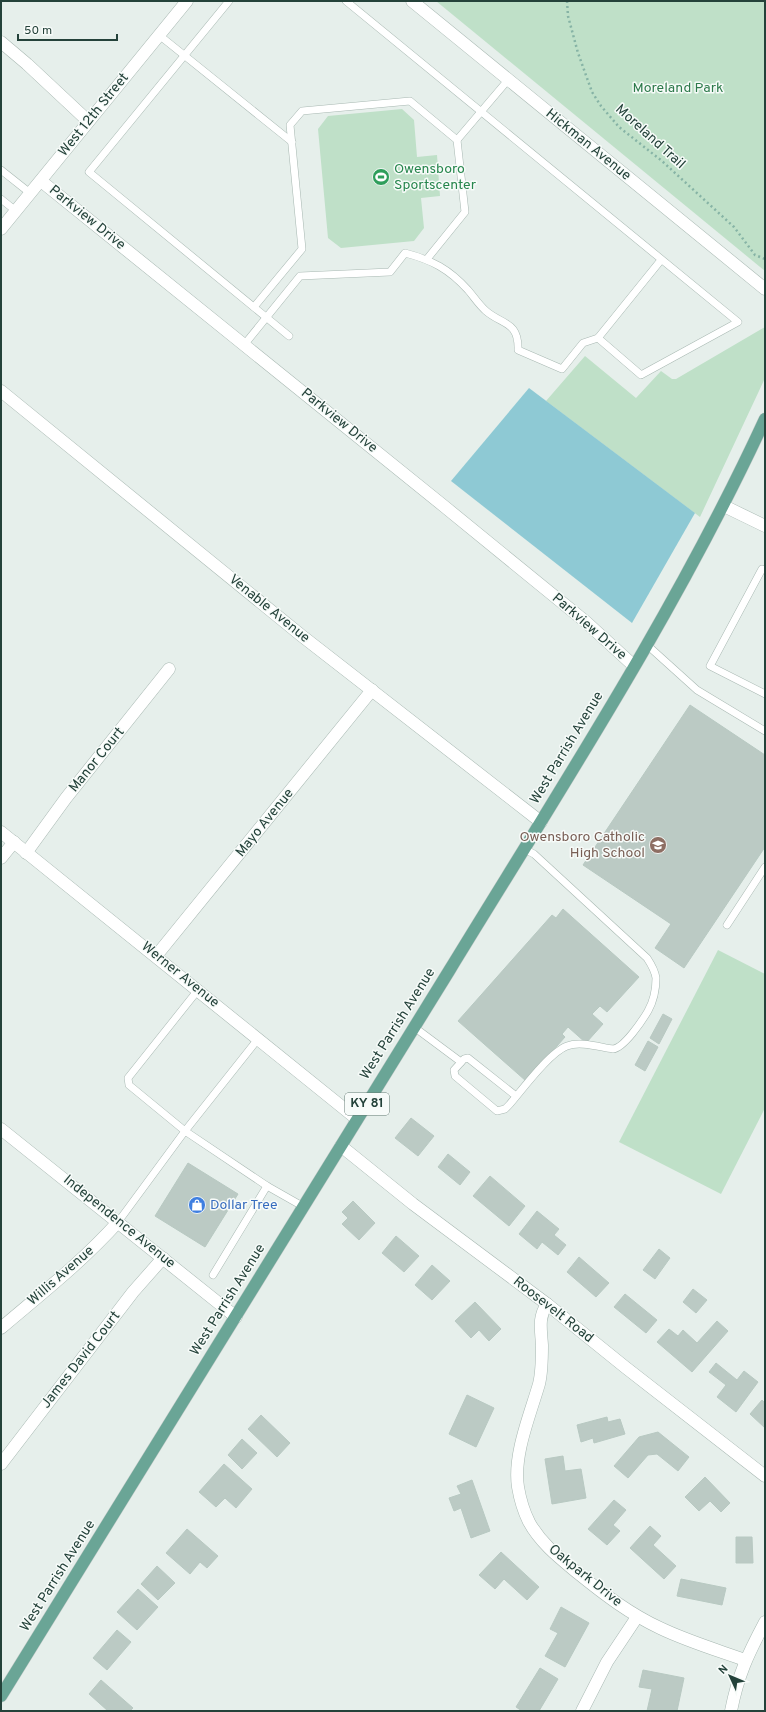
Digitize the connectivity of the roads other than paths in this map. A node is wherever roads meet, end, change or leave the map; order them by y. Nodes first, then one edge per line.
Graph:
1 (187, 1) edge
2 (229, 1) edge
3 (346, 1) edge
4 (412, 1) edge
5 (159, 35) junction
6 (1, 42) edge
7 (184, 55) junction
8 (508, 80) junction
9 (481, 112) junction
10 (88, 121) junction
11 (457, 140) junction
12 (292, 142) junction
13 (1, 170) edge
14 (41, 180) junction
15 (30, 193) junction
16 (1, 199) edge
17 (16, 211) junction
18 (1, 229) edge
19 (427, 259) junction
20 (661, 260) junction
21 (765, 289) edge
22 (254, 307) junction
23 (267, 318) junction
24 (289, 336) dead end
25 (598, 338) junction
26 (244, 345) junction
27 (1, 391) edge
28 (765, 419) edge
29 (724, 506) junction
30 (765, 526) edge
31 (765, 570) edge
32 (646, 644) junction
33 (634, 666) junction
34 (169, 669) dead end
35 (372, 690) junction
36 (765, 694) edge
37 (765, 731) edge
38 (540, 822) junction
39 (1, 832) edge
40 (14, 842) junction
41 (524, 849) junction
42 (26, 853) junction
43 (1, 858) edge
44 (765, 867) edge
45 (727, 925) dead end
46 (156, 956) junction
47 (198, 990) junction
48 (414, 1027) junction
49 (258, 1039) junction
50 (461, 1062) junction
51 (516, 1096) junction
52 (357, 1119) junction
53 (1, 1129) edge
54 (185, 1131) junction
55 (341, 1146) junction
56 (267, 1186) junction
57 (304, 1207) junction
58 (118, 1222) junction
59 (163, 1258) junction
60 (213, 1274) dead end
61 (548, 1304) junction
62 (236, 1317) junction
63 (1, 1328) edge
64 (1, 1464) edge
65 (765, 1476) edge
66 (637, 1617) junction
67 (765, 1622) edge
68 (745, 1660) junction
69 (1, 1696) edge
70 (582, 1711) edge
71 (731, 1711) edge

1 - 5 street, West 12th Street
2 - 7 lane
3 - 9 lane
4 - 8 street, Hickman Avenue
5 - 7 lane
5 - 10 street, West 12th Street
6 - 10 street
7 - 12 lane
7 - 22 lane
8 - 9 lane
8 - 21 street, Hickman Avenue
9 - 11 lane
9 - 20 lane
10 - 14 street, West 12th Street
11 - 12 lane
11 - 19 lane
12 - 22 lane
13 - 15 lane
14 - 15 street, West 12th Street
14 - 26 street, Parkview Drive
15 - 17 street, West 12th Street
16 - 17 lane
17 - 18 street, West 12th Street
19 - 23 lane
19 - 25 lane
20 - 25 lane
20 - 25 lane
22 - 23 lane
23 - 24 lane
23 - 26 lane
26 - 33 street, Parkview Drive
27 - 35 street, Venable Avenue
28 - 29 main road, West Parrish Avenue / KY 81
29 - 30 street
29 - 32 main road, West Parrish Avenue / KY 81
31 - 36 lane
32 - 33 main road, West Parrish Avenue / KY 81
32 - 37 lane
33 - 38 main road, West Parrish Avenue / KY 81
34 - 42 street, Manor Court
35 - 38 street, Venable Avenue
35 - 46 street, Mayo Avenue
38 - 41 main road, West Parrish Avenue / KY 81
39 - 40 street, Werner Avenue
40 - 42 street, Werner Avenue
40 - 43 street
41 - 48 main road, West Parrish Avenue / KY 81
41 - 51 lane
42 - 46 street, Werner Avenue
44 - 45 lane
46 - 47 street, Werner Avenue
47 - 49 street, Werner Avenue
47 - 54 lane
48 - 50 lane
48 - 52 main road, West Parrish Avenue / KY 81
49 - 52 street, Werner Avenue
49 - 54 lane
50 - 51 lane
50 - 51 lane
52 - 55 main road, West Parrish Avenue / KY 81
53 - 58 street, Independence Avenue
54 - 56 lane
54 - 58 lane
55 - 57 main road, West Parrish Avenue / KY 81
55 - 61 street, Roosevelt Road
56 - 57 lane
56 - 60 lane
57 - 62 main road, West Parrish Avenue / KY 81
58 - 59 street, Independence Avenue
58 - 63 street, Willis Avenue
59 - 62 street, Independence Avenue
59 - 64 street, James David Court
61 - 65 street, Roosevelt Road
61 - 66 street, Oakpark Drive
62 - 69 main road, West Parrish Avenue / KY 81
66 - 68 street, Oakpark Drive
66 - 70 street
67 - 68 street
68 - 71 street

